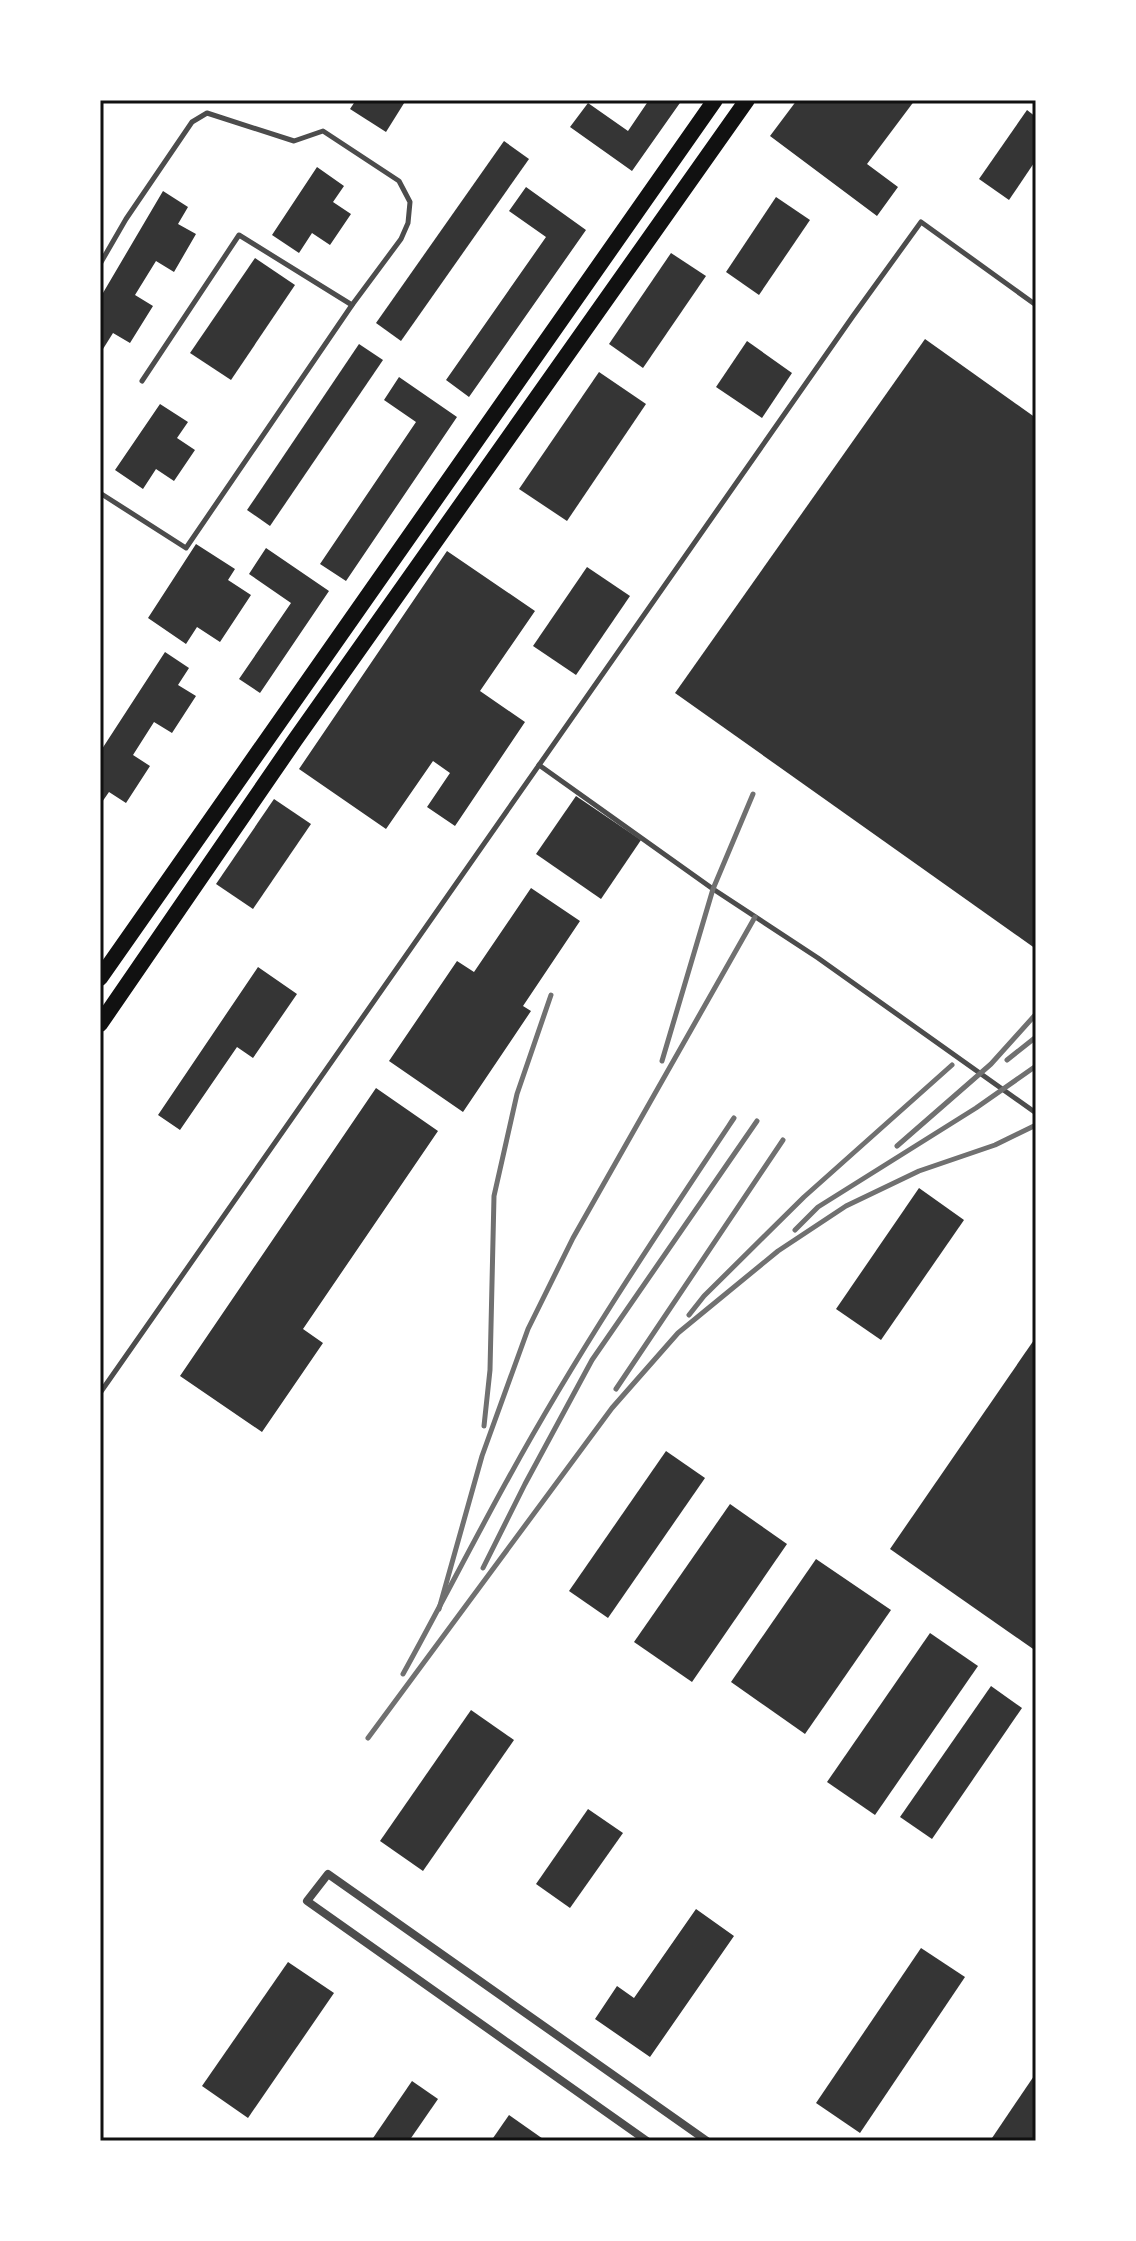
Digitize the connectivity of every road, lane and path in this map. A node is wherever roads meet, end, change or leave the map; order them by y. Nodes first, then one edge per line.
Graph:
1 (715, 100) edge
2 (747, 100) edge
3 (100, 264) edge
4 (352, 305) junction
5 (1036, 305) edge
6 (142, 381) dead end
7 (100, 493) edge
8 (539, 765) junction
9 (100, 978) edge
10 (100, 1024) edge
11 (1036, 1113) edge
12 (100, 1393) edge
13 (694, 2137) edge
14 (647, 2141) edge
15 (707, 2141) edge

1 - 9 highway
2 - 10 highway
3 - 4 lane
4 - 6 lane
4 - 7 lane
5 - 8 lane
8 - 11 lane
8 - 12 lane
13 - 14 street
13 - 15 street

